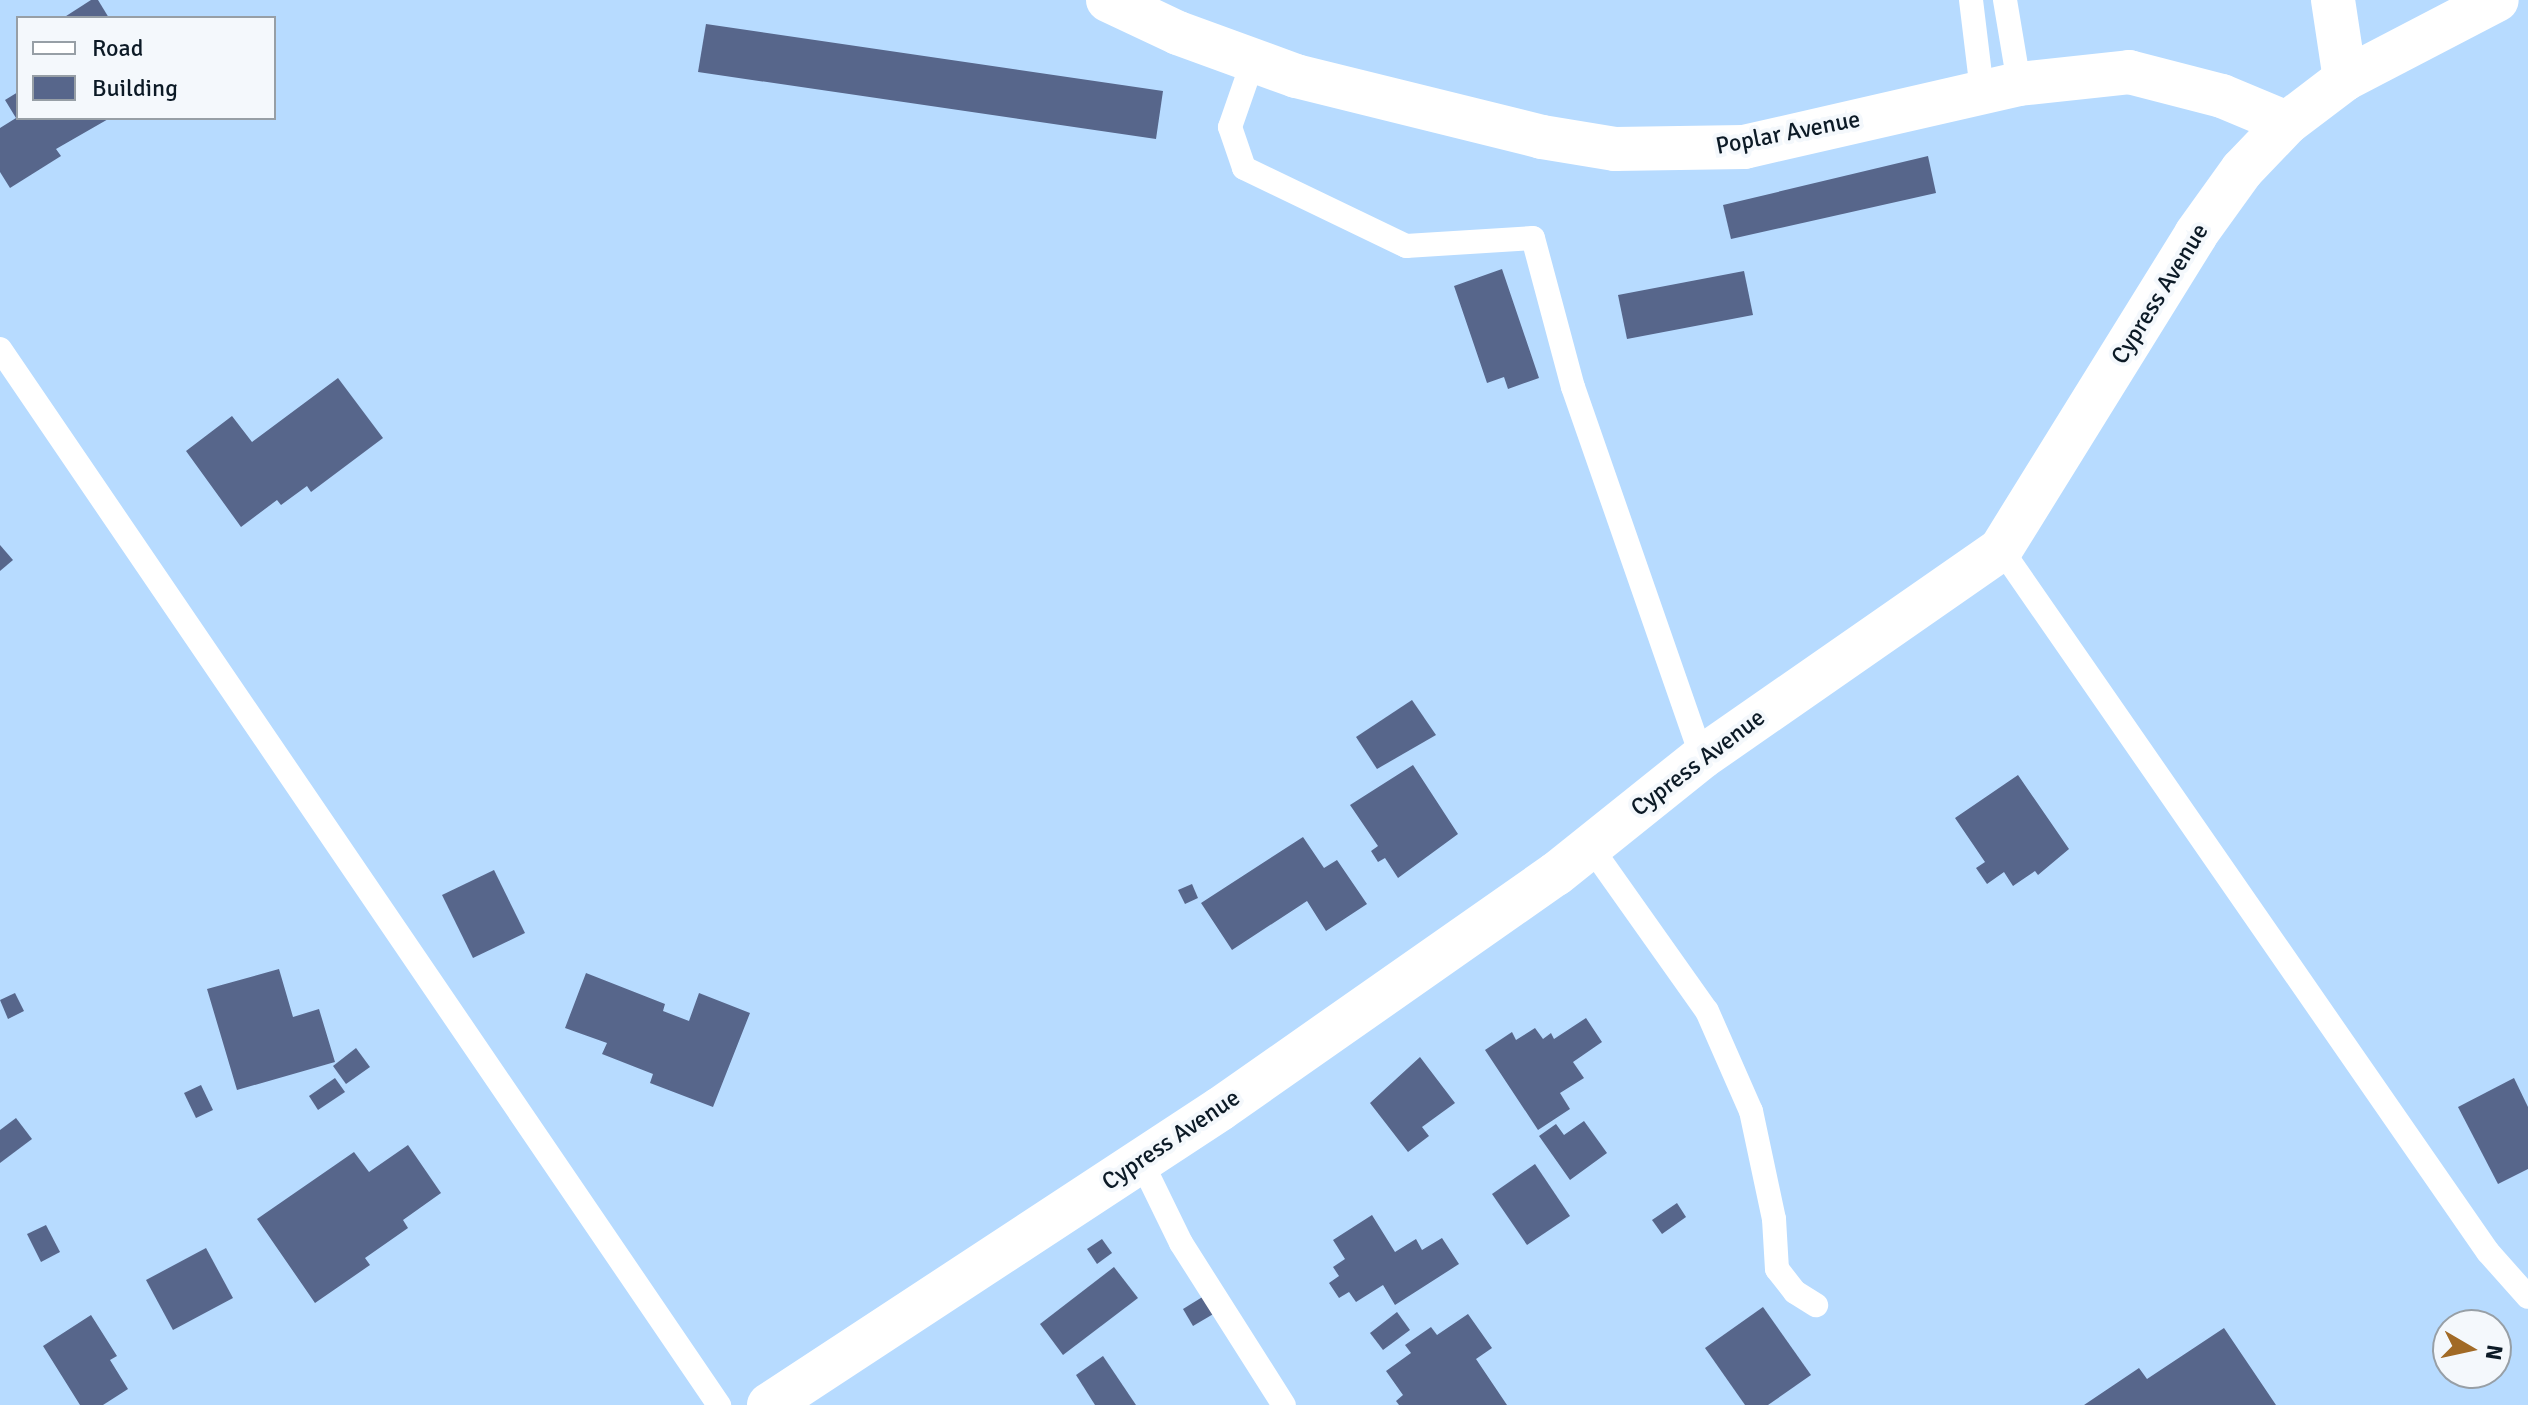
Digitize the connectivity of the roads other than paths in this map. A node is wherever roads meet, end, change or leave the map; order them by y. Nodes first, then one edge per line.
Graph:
1 (1108, 0) edge
2 (1971, 0) edge
3 (2005, 0) edge
4 (2333, 0) edge
5 (2497, 0) edge
6 (1253, 61) junction
7 (2345, 79) junction
8 (2001, 87) junction
9 (2287, 123) junction
10 (0, 349) edge
11 (2001, 549) junction
12 (1702, 757) junction
13 (1590, 846) junction
14 (1141, 1161) junction
15 (2528, 1297) edge
16 (1816, 1305) dead end
17 (719, 1405) edge
18 (769, 1405) edge
19 (1284, 1405) edge

1 - 6 street, Poplar Avenue
2 - 8 lane
3 - 8 lane
4 - 7 street
5 - 7 street, Cypress Avenue
6 - 8 street, Poplar Avenue
6 - 12 lane
7 - 9 street, Cypress Avenue
8 - 9 street, Poplar Avenue
9 - 11 street, Cypress Avenue
10 - 17 lane
11 - 12 street, Cypress Avenue
11 - 15 lane
12 - 13 street, Cypress Avenue
13 - 14 street, Cypress Avenue
13 - 16 lane
14 - 18 street, Cypress Avenue
14 - 19 lane

